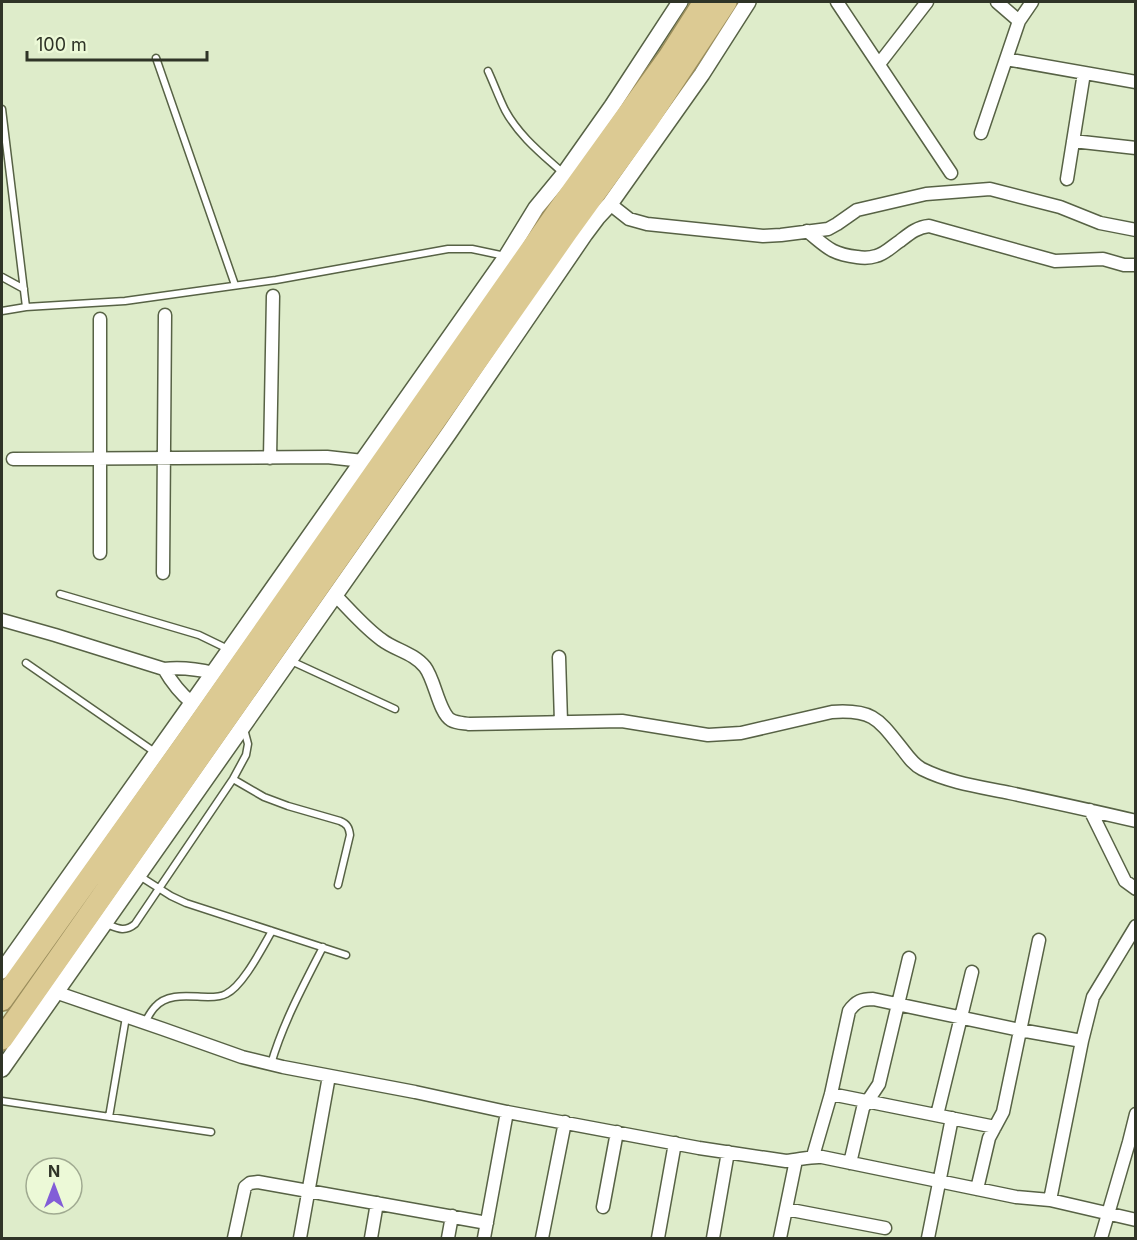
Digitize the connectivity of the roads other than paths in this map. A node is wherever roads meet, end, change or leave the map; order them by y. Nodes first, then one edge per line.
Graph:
1 (680, 2) edge
2 (704, 2) edge
3 (726, 2) edge
4 (748, 2) edge
5 (837, 2) edge
6 (927, 2) edge
7 (997, 2) edge
8 (1032, 2) edge
9 (1019, 21) junction
10 (156, 58) dead end
11 (1006, 59) junction
12 (879, 64) junction
13 (488, 71) dead end
14 (1084, 73) junction
15 (1136, 82) edge
16 (2, 109) edge
17 (981, 133) dead end
18 (1073, 141) junction
19 (1136, 148) edge
20 (951, 173) dead end
21 (564, 174) junction
22 (1067, 179) dead end
23 (610, 204) junction
24 (572, 223) junction
25 (1136, 230) edge
26 (807, 231) junction
27 (507, 257) junction
28 (1136, 265) edge
29 (2, 277) edge
30 (235, 285) junction
31 (24, 289) junction
32 (273, 296) dead end
33 (26, 307) junction
34 (2, 311) edge
35 (165, 315) dead end
36 (100, 319) dead end
37 (165, 458) junction
38 (270, 458) junction
39 (13, 459) dead end
40 (99, 459) junction
41 (363, 461) junction
42 (100, 553) dead end
43 (164, 573) dead end
44 (60, 594) dead end
45 (335, 595) junction
46 (2, 621) edge
47 (230, 650) junction
48 (559, 657) dead end
49 (289, 660) junction
50 (26, 663) dead end
51 (164, 669) junction
52 (214, 673) junction
53 (192, 704) junction
54 (395, 709) dead end
55 (561, 722) junction
56 (243, 726) junction
57 (157, 753) junction
58 (233, 779) junction
59 (1090, 810) junction
60 (1136, 821) edge
61 (138, 875) junction
62 (338, 885) dead end
63 (159, 888) junction
64 (1136, 889) edge
65 (104, 923) junction
66 (1136, 926) edge
67 (272, 931) junction
68 (1039, 940) dead end
69 (323, 947) junction
70 (346, 955) dead end
71 (909, 958) dead end
72 (2, 971) edge
73 (972, 972) dead end
74 (55, 992) junction
75 (2, 1000) edge
76 (898, 1005) junction
77 (126, 1016) junction
78 (961, 1018) junction
79 (145, 1022) junction
80 (1020, 1030) junction
81 (2, 1040) edge
82 (1082, 1041) junction
83 (271, 1064) junction
84 (2, 1068) edge
85 (329, 1076) junction
86 (831, 1094) junction
87 (2, 1101) edge
88 (866, 1102) junction
89 (507, 1112) junction
90 (1136, 1114) edge
91 (937, 1115) junction
92 (109, 1117) junction
93 (952, 1118) junction
94 (565, 1122) junction
95 (995, 1127) junction
96 (211, 1132) dead end
97 (617, 1132) junction
98 (675, 1143) junction
99 (1132, 1143) edge
100 (728, 1152) junction
101 (813, 1156) junction
102 (796, 1160) junction
103 (850, 1163) junction
104 (940, 1181) junction
105 (977, 1189) junction
106 (309, 1191) junction
107 (1050, 1200) junction
108 (377, 1203) junction
109 (603, 1207) dead end
110 (786, 1209) junction
111 (1108, 1213) junction
112 (452, 1216) junction
113 (1136, 1220) edge
114 (487, 1223) junction
115 (885, 1228) dead end
116 (234, 1239) edge
117 (300, 1239) edge
118 (371, 1239) edge
119 (448, 1239) edge
120 (484, 1239) edge
121 (542, 1239) edge
122 (658, 1239) edge
123 (713, 1239) edge
124 (780, 1239) edge
125 (928, 1239) edge
126 (1101, 1239) edge

1 - 21 street
2 - 24 highway
3 - 24 highway
4 - 23 street
5 - 12 street
6 - 12 street
7 - 9 street
8 - 9 street
9 - 11 street
10 - 30 lane
11 - 14 street
11 - 17 street
12 - 20 street
13 - 21 lane
14 - 15 street
14 - 18 street
16 - 31 lane
18 - 19 street
18 - 22 street
21 - 27 street
23 - 24 street
23 - 26 street
24 - 45 street
24 - 75 highway
24 - 81 highway
25 - 26 street
26 - 28 street
27 - 30 lane
27 - 41 street
29 - 31 lane
30 - 33 lane
31 - 33 lane
32 - 38 street
33 - 34 lane
35 - 37 street
36 - 40 street
37 - 38 street
37 - 40 street
37 - 43 street
38 - 41 street
39 - 40 street
40 - 42 street
41 - 47 street
44 - 47 lane
45 - 49 street
45 - 55 street
46 - 51 street
47 - 52 street
48 - 55 street
49 - 54 lane
49 - 56 street
50 - 57 lane
51 - 52 street
51 - 53 street
52 - 53 street
53 - 57 street
55 - 59 street
56 - 58 lane
56 - 61 street
57 - 72 street
58 - 62 lane
58 - 63 lane
59 - 60 street
59 - 64 street
61 - 63 lane
61 - 65 street
63 - 65 lane
63 - 67 lane
65 - 74 street
66 - 82 street
67 - 69 lane
67 - 79 lane
68 - 80 street
69 - 70 lane
69 - 83 lane
71 - 76 street
73 - 78 street
74 - 77 street
74 - 84 street
76 - 78 street
76 - 86 street
76 - 88 street
77 - 79 street
77 - 92 lane
78 - 80 street
78 - 91 street
79 - 83 street
80 - 82 street
80 - 95 street
82 - 107 street
83 - 85 street
85 - 89 street
85 - 106 street
86 - 88 street
86 - 101 street
87 - 92 lane
88 - 91 street
88 - 103 street
89 - 94 street
89 - 114 street
90 - 99 street
91 - 93 street
92 - 96 lane
93 - 95 street
93 - 104 street
94 - 97 street
94 - 121 street
95 - 105 street
97 - 98 street
97 - 109 street
98 - 100 street
98 - 122 street
99 - 111 street
100 - 102 street
100 - 123 street
101 - 102 street
101 - 103 street
102 - 110 street
103 - 104 street
104 - 105 street
104 - 125 street
105 - 107 street
106 - 108 street
106 - 116 street
106 - 117 street
107 - 111 street
108 - 112 street
108 - 118 street
110 - 115 street
110 - 124 street
111 - 113 street
111 - 126 street
112 - 114 street
112 - 119 street
114 - 120 street

